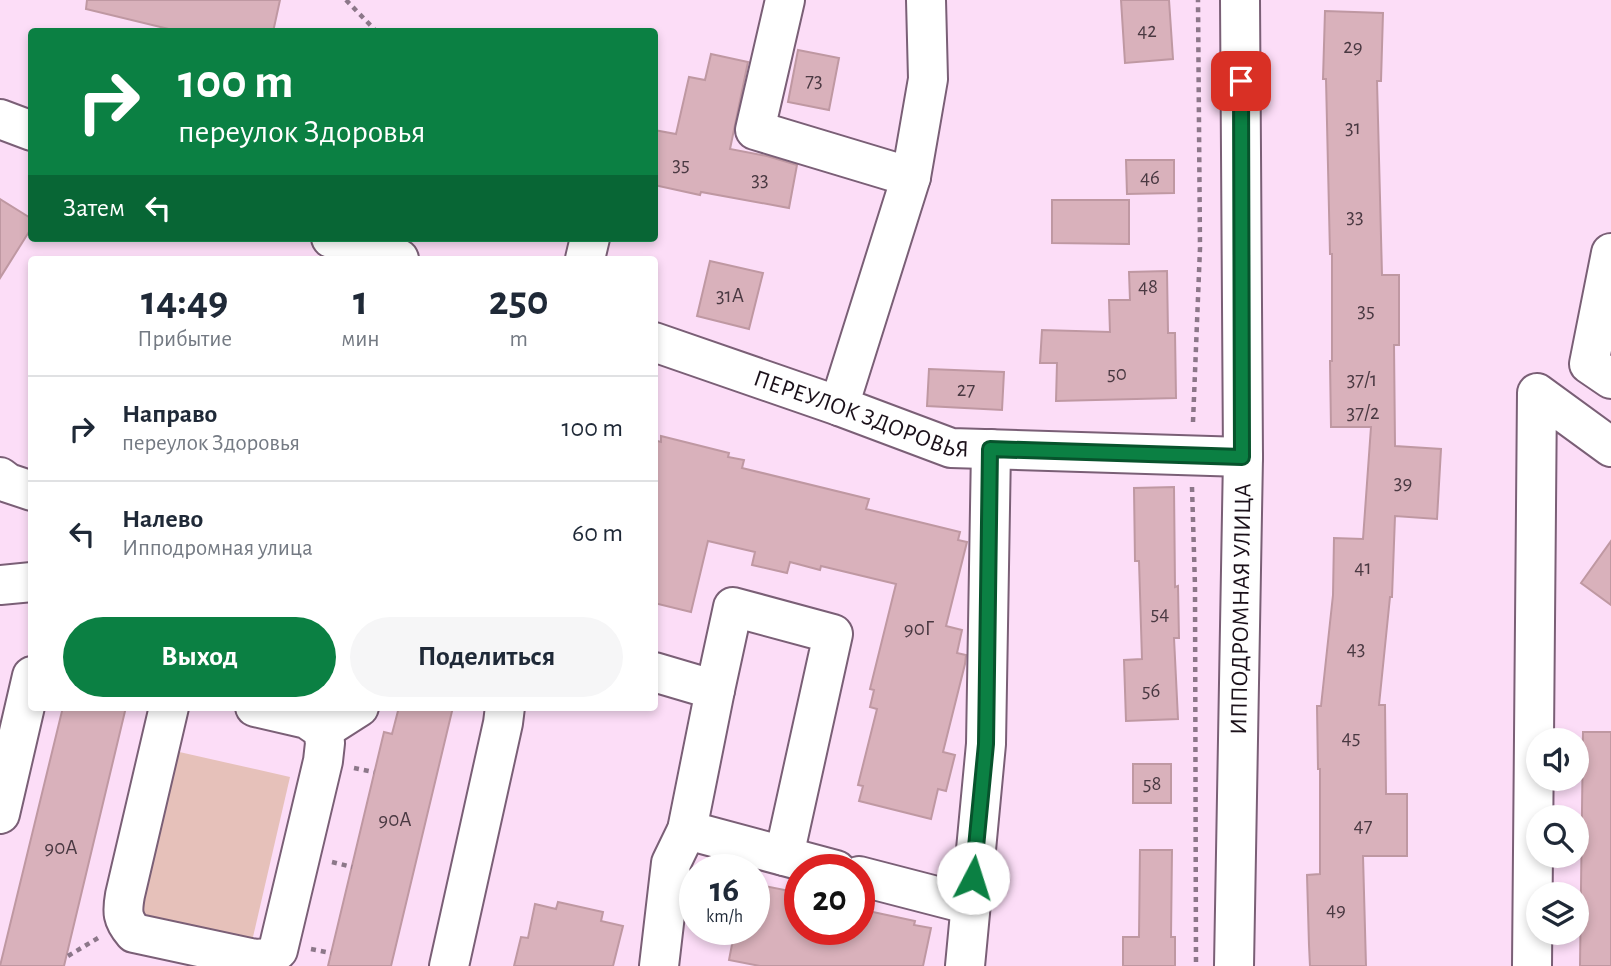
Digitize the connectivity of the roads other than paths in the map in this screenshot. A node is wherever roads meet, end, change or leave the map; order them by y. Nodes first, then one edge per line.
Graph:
1 (785, 0) edge
2 (926, 0) edge
3 (1240, 0) edge
4 (0, 119) edge
5 (28, 130) edge
6 (911, 177) junction
7 (344, 242) edge
8 (1611, 253) edge
9 (389, 256) edge
10 (658, 343) edge
11 (1611, 379) edge
12 (839, 406) junction
13 (1611, 447) edge
14 (990, 449) junction
15 (1242, 457) junction
16 (0, 477) edge
17 (28, 490) edge
18 (28, 582) edge
19 (0, 585) edge
20 (658, 673) edge
21 (715, 690) junction
22 (28, 693) edge
23 (168, 711) edge
24 (272, 711) edge
25 (353, 711) edge
26 (504, 711) edge
27 (323, 730) junction
28 (0, 814) edge
29 (687, 830) junction
30 (784, 854) edge
31 (784, 856) edge
32 (875, 880) edge
33 (971, 905) junction
34 (177, 954) edge
35 (449, 966) edge
36 (659, 966) edge
37 (965, 966) edge
38 (1234, 966) edge
39 (1532, 966) edge

1 - 6 street
2 - 6 street
3 - 15 street, ИППОДРОМНАЯ УЛИЦА
4 - 5 street
6 - 12 street
7 - 9 street
8 - 11 street
10 - 12 street, ПЕРЕУЛОК ЗДОРОВЬЯ
12 - 14 street, ПЕРЕУЛОК ЗДОРОВЬЯ
13 - 39 street
14 - 15 street, ПЕРЕУЛОК ЗДОРОВЬЯ
14 - 33 street
15 - 38 street, ИППОДРОМНАЯ УЛИЦА
16 - 17 street
18 - 19 street
20 - 21 street
21 - 29 street
21 - 30 street
22 - 28 street
23 - 34 street
24 - 27 street
25 - 27 street
26 - 35 street
27 - 34 street
29 - 31 street
29 - 36 street
32 - 33 street
33 - 37 street

